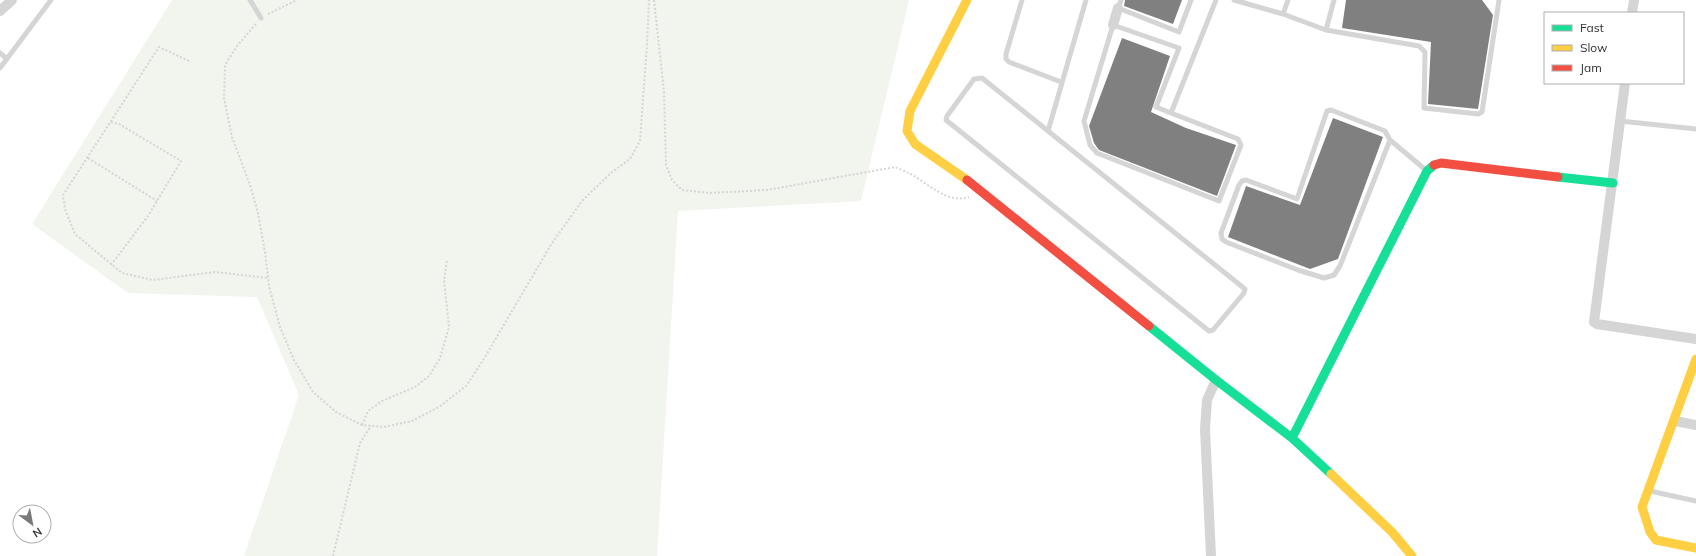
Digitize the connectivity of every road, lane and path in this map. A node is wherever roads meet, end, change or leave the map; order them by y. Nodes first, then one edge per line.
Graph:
1 (12, 0) edge
2 (51, 0) edge
3 (250, 0) edge
4 (297, 0) edge
5 (649, 0) edge
6 (654, 0) edge
7 (967, 0) edge
8 (1022, 0) edge
9 (1086, 0) edge
10 (1191, 0) edge
11 (1216, 0) edge
12 (1234, 0) edge
13 (1288, 0) edge
14 (1334, 0) edge
15 (1499, 0) edge
16 (1634, 0) edge
17 (1120, 4) edge
18 (0, 12) edge
19 (1632, 12) edge
20 (1283, 14) junction
21 (260, 18) junction
22 (1113, 24) junction
23 (1326, 30) junction
24 (0, 53) edge
25 (7, 59) junction
26 (189, 61) dead end
27 (0, 68) edge
28 (1061, 82) junction
29 (1625, 84) edge
30 (1171, 113) junction
31 (1620, 121) junction
32 (111, 122) junction
33 (1696, 129) edge
34 (1048, 131) junction
35 (1390, 140) junction
36 (88, 158) junction
37 (1427, 171) junction
38 (1613, 183) junction
39 (980, 189) junction
40 (157, 201) junction
41 (447, 260) dead end
42 (111, 265) junction
43 (268, 278) junction
44 (1696, 339) edge
45 (1696, 359) edge
46 (1694, 371) edge
47 (1216, 380) junction
48 (1675, 421) junction
49 (362, 425) junction
50 (1696, 425) edge
51 (371, 426) junction
52 (1292, 438) junction
53 (1648, 490) junction
54 (1696, 501) edge
55 (1696, 548) edge
56 (333, 556) edge
57 (1211, 556) edge
58 (1412, 556) edge

1 - 18 street
2 - 25 lane
3 - 21 lane
4 - 21 path
5 - 51 path
6 - 39 path
7 - 39 street
8 - 28 lane
9 - 28 lane
10 - 17 lane
11 - 30 lane
12 - 20 lane
13 - 20 lane
14 - 23 lane
15 - 23 lane
16 - 19 street
17 - 22 street
20 - 23 lane
21 - 43 path
22 - 30 lane
22 - 30 lane
24 - 25 lane
25 - 27 lane
26 - 32 path
28 - 34 lane
29 - 31 street
31 - 33 lane
31 - 38 street
32 - 36 path
32 - 40 path
34 - 34 lane
35 - 35 lane
35 - 37 lane
36 - 40 path
36 - 42 path
37 - 38 street
37 - 52 street
38 - 44 street
39 - 47 street
40 - 42 path
41 - 49 path
42 - 43 path
43 - 49 path
45 - 46 street
46 - 48 street
47 - 52 street
47 - 57 street
48 - 50 street
48 - 53 street
49 - 51 path
51 - 56 path
52 - 58 street
53 - 54 lane
53 - 55 street

